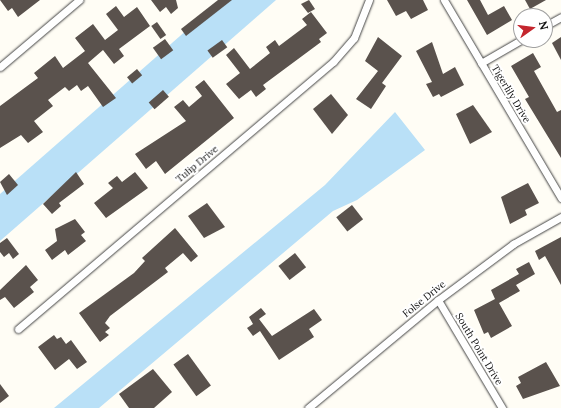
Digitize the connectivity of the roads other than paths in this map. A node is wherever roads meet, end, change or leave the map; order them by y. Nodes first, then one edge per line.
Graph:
1 (79, 0) edge
2 (369, 0) edge
3 (444, 0) edge
4 (513, 45) edge
5 (481, 63) junction
6 (0, 67) edge
7 (561, 198) edge
8 (561, 217) edge
9 (438, 300) junction
10 (18, 329) dead end
11 (308, 408) edge
12 (502, 408) edge

1 - 6 street
2 - 10 street, Tulip Drive
3 - 5 street, Tigerlily Drive
4 - 5 street
5 - 7 street, Tigerlily Drive
8 - 9 street, Folse Drive
9 - 11 street, Folse Drive
9 - 12 street, South Point Drive

